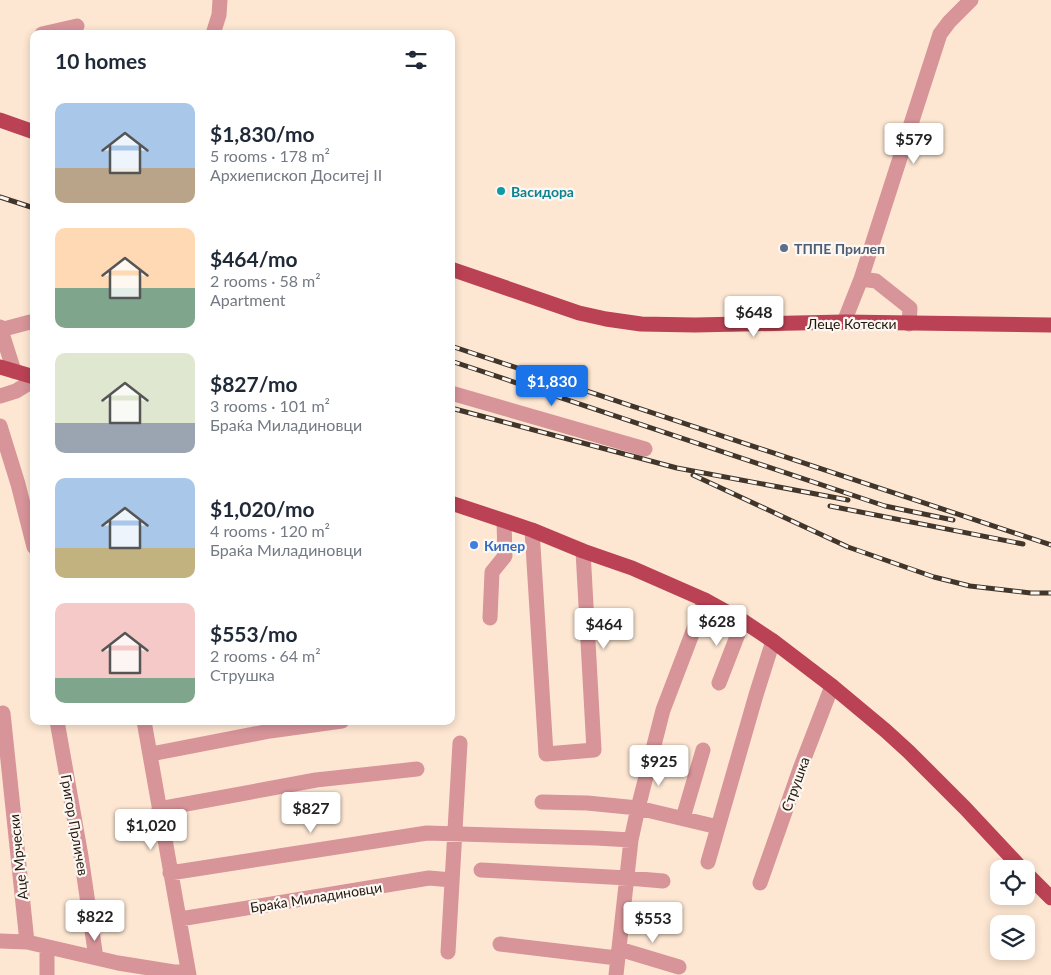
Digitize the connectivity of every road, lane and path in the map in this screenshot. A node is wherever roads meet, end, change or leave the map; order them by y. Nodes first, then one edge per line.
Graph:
1 (220, 0) edge
2 (971, 0) edge
3 (77, 26) dead end
4 (60, 30) edge
5 (214, 30) edge
6 (0, 120) edge
7 (30, 130) edge
8 (455, 270) edge
9 (861, 279) junction
10 (30, 322) edge
11 (844, 322) junction
12 (909, 324) junction
13 (1051, 325) edge
14 (0, 329) edge
15 (7, 369) edge
16 (30, 378) edge
17 (30, 382) edge
18 (455, 395) edge
19 (0, 396) edge
20 (0, 426) edge
21 (645, 449) dead end
22 (455, 504) edge
23 (504, 521) junction
24 (532, 530) junction
25 (30, 533) edge
26 (583, 551) junction
27 (705, 600) junction
28 (490, 618) dead end
29 (743, 621) junction
30 (773, 641) junction
31 (719, 683) dead end
32 (832, 686) junction
33 (3, 713) dead end
34 (58, 725) edge
35 (145, 725) edge
36 (313, 725) edge
37 (460, 743) dead end
38 (703, 750) dead end
39 (151, 754) junction
40 (417, 768) dead end
41 (542, 802) dead end
42 (638, 808) junction
43 (159, 809) junction
44 (683, 818) junction
45 (718, 827) junction
46 (455, 834) junction
47 (631, 840) junction
48 (1013, 860) edge
49 (708, 862) dead end
50 (481, 870) dead end
51 (170, 872) junction
52 (628, 878) junction
53 (452, 880) junction
54 (663, 882) dead end
55 (1035, 882) edge
56 (760, 883) dead end
57 (1051, 898) edge
58 (180, 919) junction
59 (0, 941) edge
60 (27, 942) junction
61 (500, 944) dead end
62 (47, 947) junction
63 (448, 952) dead end
64 (96, 958) junction
65 (618, 966) edge
66 (679, 967) dead end
67 (189, 974) edge
68 (47, 975) edge

1 - 5 street
2 - 9 street
3 - 4 street
6 - 7 main road
8 - 11 main road, Леце Котески
9 - 11 street
9 - 12 street
10 - 14 street
11 - 12 main road, Леце Котески
12 - 13 main road, Леце Котески
14 - 15 street
15 - 16 main road
17 - 19 street
18 - 21 street
20 - 25 street
22 - 23 main road
23 - 24 main road
23 - 28 street
24 - 26 main road
24 - 26 street
26 - 27 main road
27 - 29 main road
27 - 42 street
29 - 30 main road
29 - 31 street
30 - 32 main road
30 - 45 street
32 - 48 main road
32 - 56 street, Струшка
33 - 60 street, Аце Мрчески
34 - 64 street, Григор Прличев
35 - 39 street
36 - 39 street
37 - 46 street
38 - 44 street
39 - 43 street
40 - 43 street
41 - 42 street
42 - 44 street
42 - 47 street
43 - 51 street
44 - 45 street
45 - 49 street
46 - 47 street
46 - 51 street
46 - 53 street
47 - 52 street
50 - 52 street
51 - 58 street
52 - 54 street
52 - 65 street
53 - 58 street, Браќа Миладиновци
53 - 63 street
55 - 57 main road
58 - 67 street
59 - 60 street
60 - 62 street
61 - 65 street
62 - 64 street
62 - 68 street
64 - 67 street
65 - 66 street

